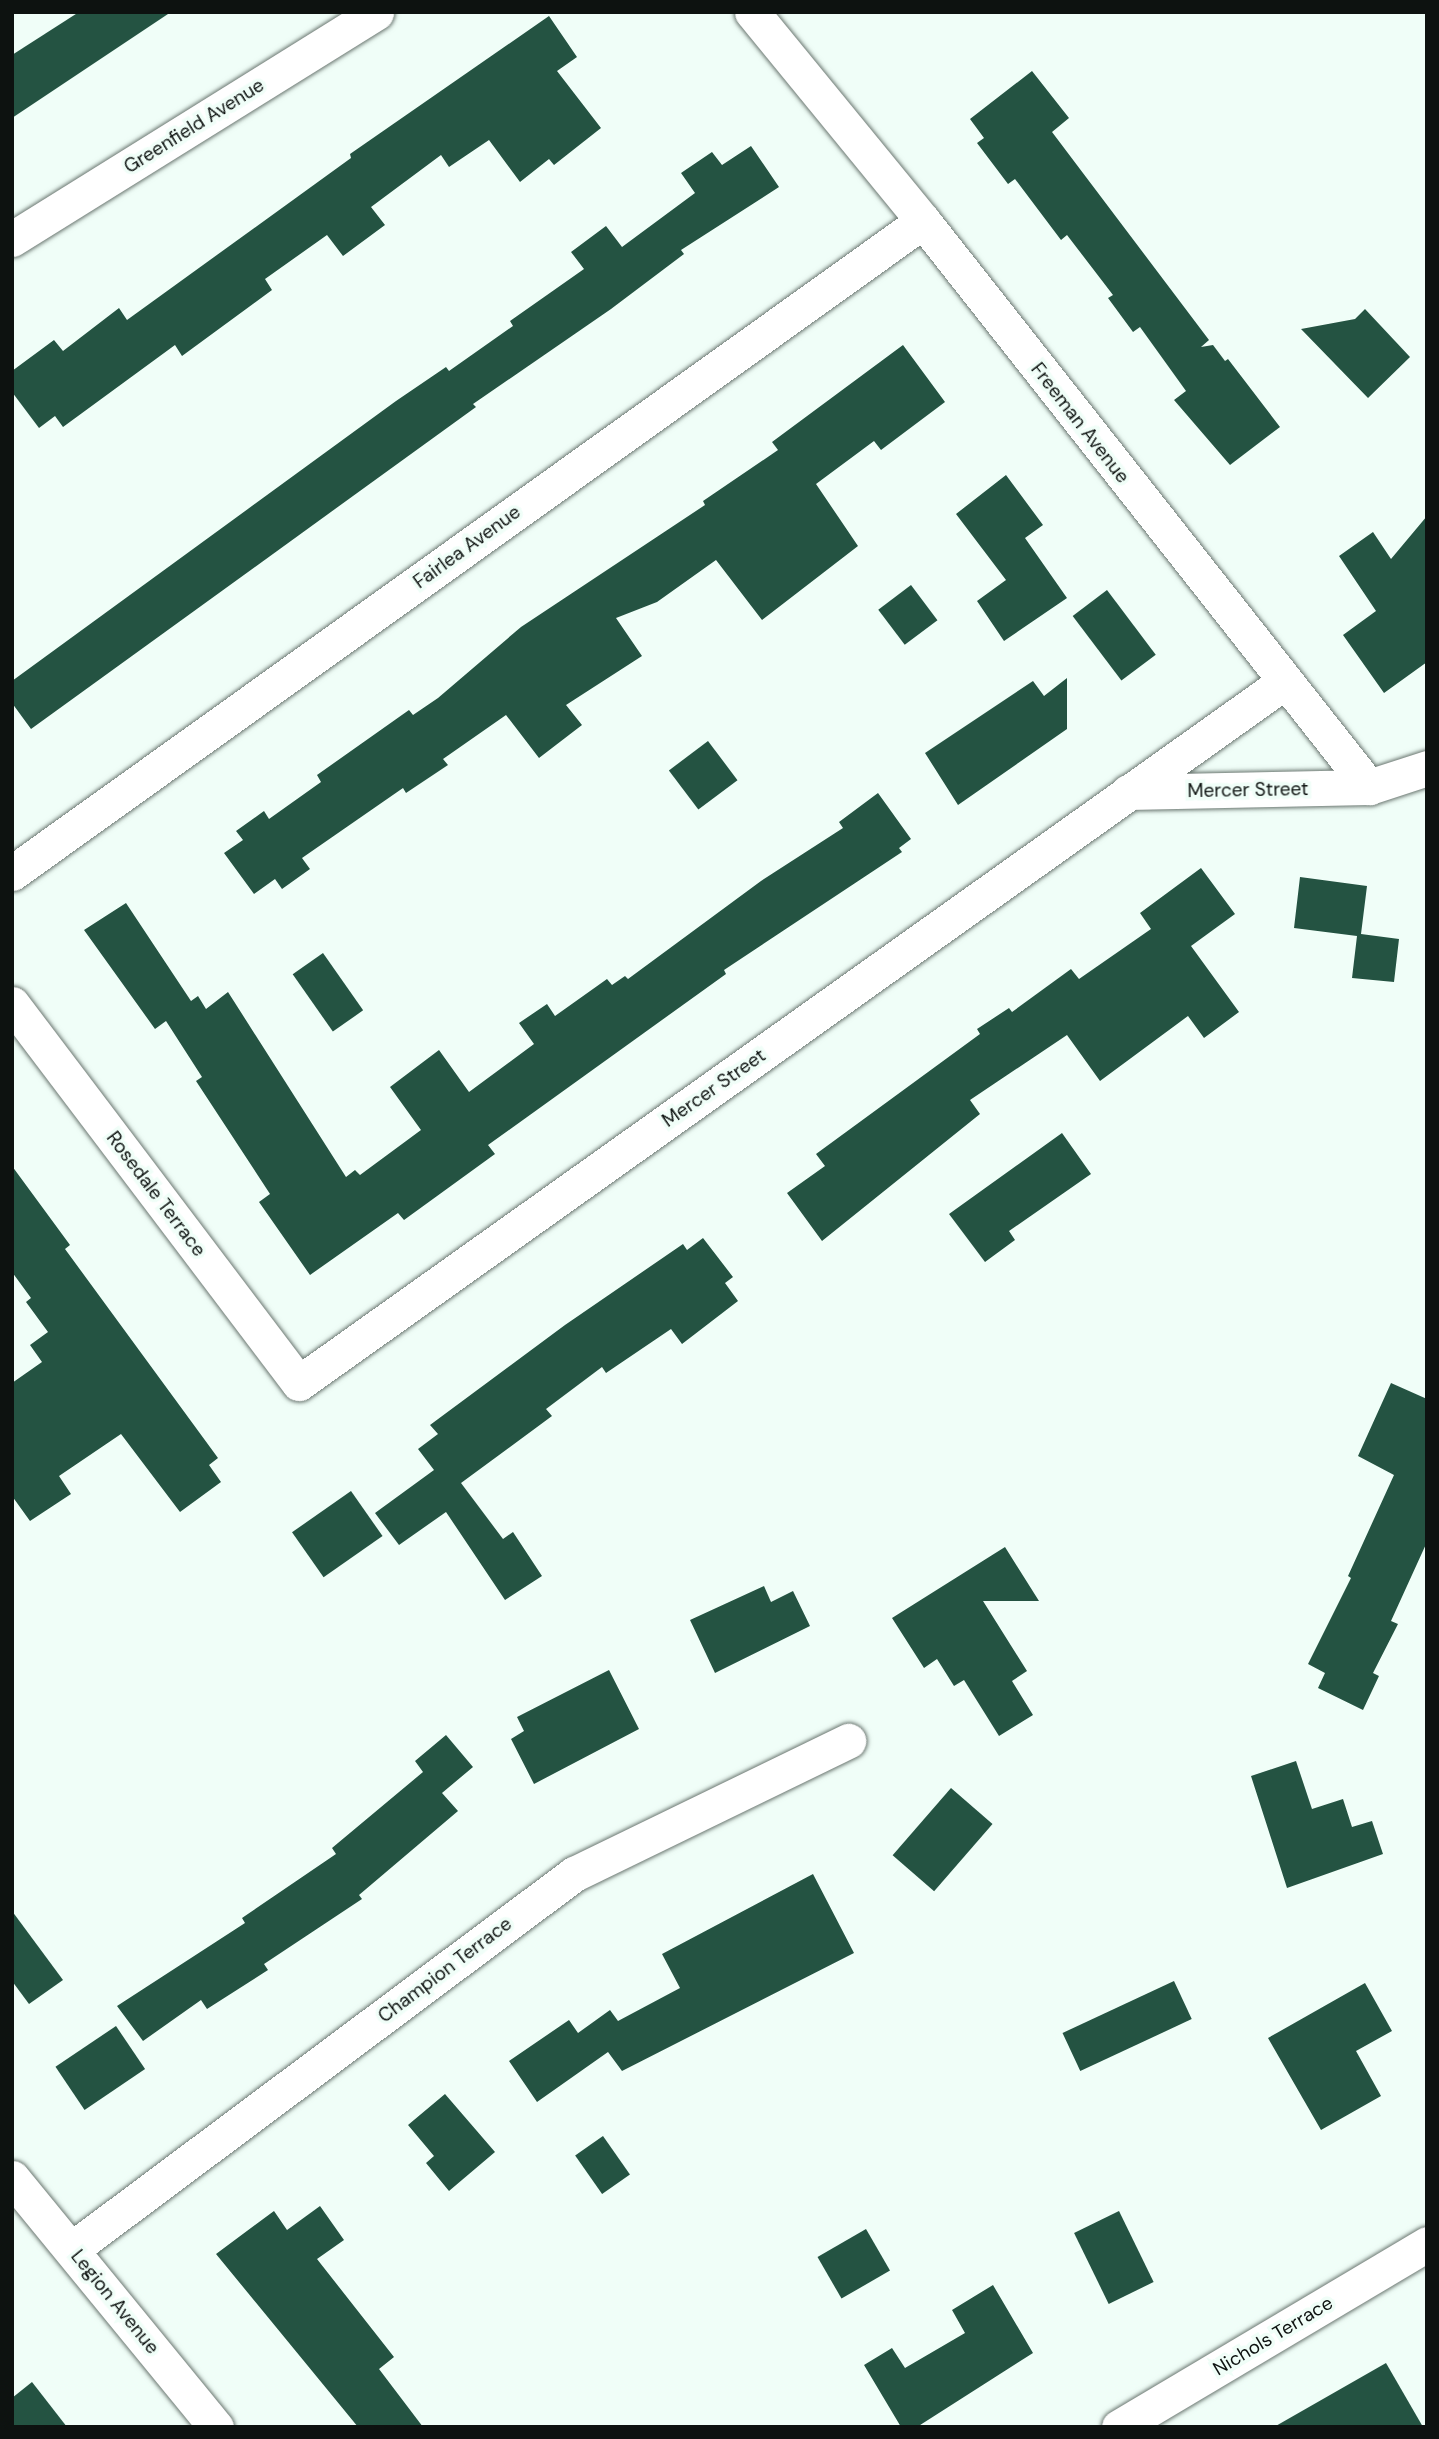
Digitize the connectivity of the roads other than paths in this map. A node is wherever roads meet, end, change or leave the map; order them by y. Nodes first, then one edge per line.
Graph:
1 (376, 12) edge
2 (752, 12) edge
3 (923, 221) junction
4 (12, 239) edge
5 (1283, 682) junction
6 (1427, 768) edge
7 (1369, 787) junction
8 (1128, 792) junction
9 (12, 873) edge
10 (12, 1004) edge
11 (299, 1383) joint
12 (848, 1741) dead end
13 (12, 2178) edge
14 (1427, 2244) edge
15 (72, 2249) junction
16 (216, 2427) edge
17 (1119, 2427) edge

1 - 4 street, Greenfield Avenue
2 - 3 street, Freeman Avenue
3 - 5 street, Freeman Avenue
3 - 9 street, Fairlea Avenue
5 - 7 street, Freeman Avenue
5 - 8 street, Mercer Street
6 - 7 street
7 - 8 street, Mercer Street
8 - 11 street, Mercer Street
10 - 11 street, Rosedale Terrace
12 - 15 street, Champion Terrace
13 - 15 street, Legion Avenue
14 - 17 street, Nichols Terrace
15 - 16 street, Legion Avenue

